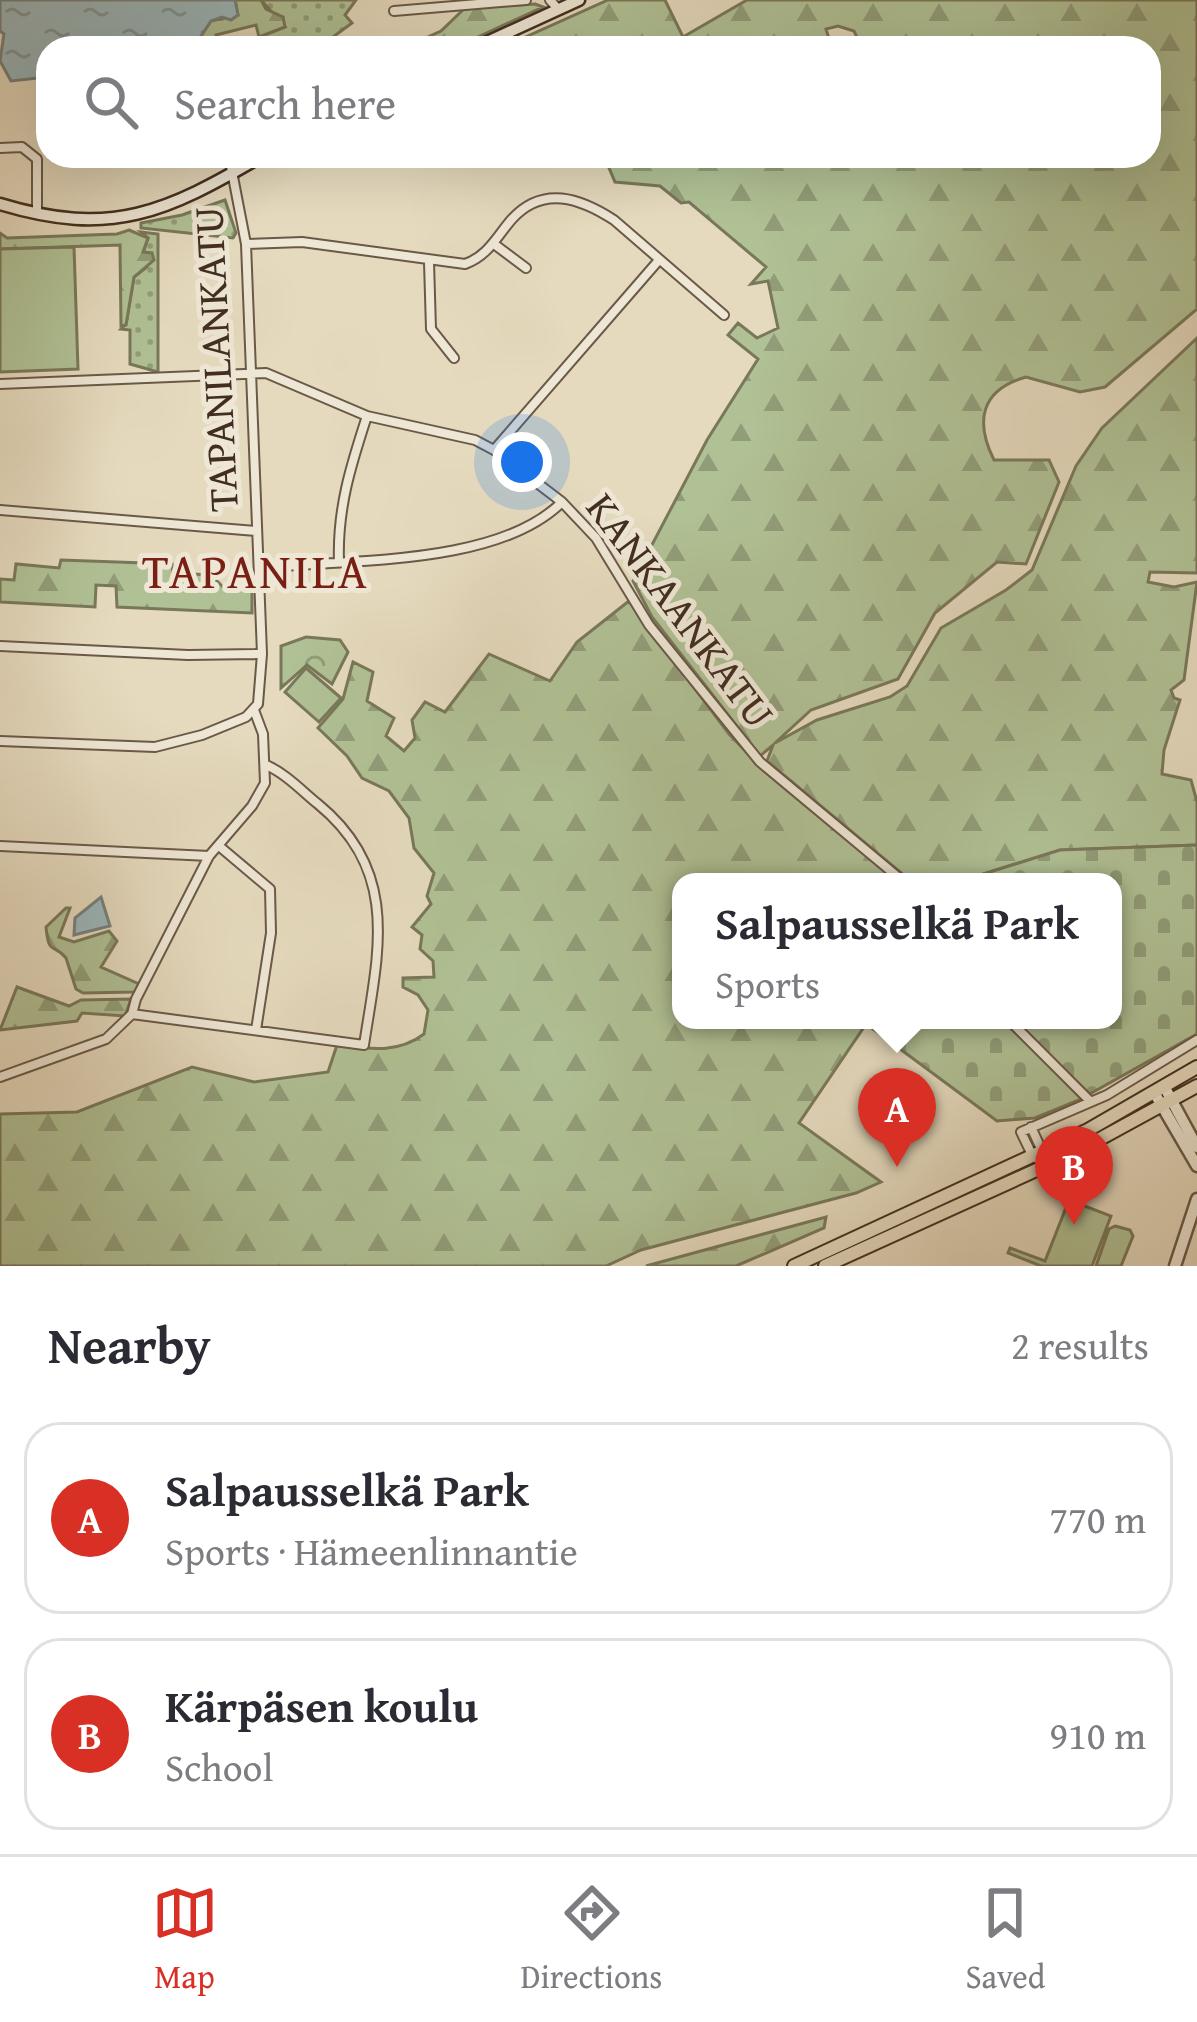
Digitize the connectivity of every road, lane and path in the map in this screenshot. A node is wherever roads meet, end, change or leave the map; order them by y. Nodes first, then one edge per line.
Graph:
1 (526, 0) edge
2 (580, 0) edge
3 (448, 2) edge
4 (554, 5) edge
5 (394, 11) dead end
6 (496, 36) edge
7 (0, 148) edge
8 (36, 158) edge
9 (37, 168) edge
10 (230, 168) edge
11 (241, 168) edge
12 (231, 174) junction
13 (0, 204) edge
14 (38, 214) junction
15 (246, 244) junction
16 (494, 244) junction
17 (659, 260) junction
18 (429, 262) junction
19 (526, 268) dead end
20 (724, 315) dead end
21 (454, 358) dead end
22 (252, 373) junction
23 (0, 384) edge
24 (367, 416) junction
25 (494, 450) junction
26 (562, 502) junction
27 (0, 510) edge
28 (256, 531) junction
29 (339, 562) junction
30 (259, 568) junction
31 (0, 646) edge
32 (262, 654) junction
33 (254, 710) junction
34 (0, 741) edge
35 (266, 765) junction
36 (0, 846) edge
37 (219, 846) junction
38 (209, 856) junction
39 (893, 873) edge
40 (132, 1015) junction
41 (1018, 1029) edge
42 (256, 1030) junction
43 (1197, 1040) edge
44 (1197, 1067) edge
45 (0, 1077) edge
46 (1197, 1086) edge
47 (1164, 1098) junction
48 (1090, 1100) junction
49 (1031, 1127) junction
50 (1197, 1147) edge
51 (1040, 1161) junction
52 (1197, 1166) edge
53 (1197, 1199) edge
54 (794, 1266) edge
55 (825, 1266) edge
56 (1174, 1266) edge

1 - 3 street
2 - 4 main road
3 - 5 street
4 - 6 main road
7 - 8 street
9 - 14 street
10 - 12 street, TAPANILANKATU
11 - 12 main road
12 - 14 main road
12 - 15 street, TAPANILANKATU
13 - 14 main road
15 - 18 street
15 - 22 street, TAPANILANKATU
16 - 17 street
16 - 18 street
16 - 19 street
17 - 20 street
17 - 25 street
18 - 21 street
22 - 23 street, KANKAANKATU
22 - 24 street, KANKAANKATU
22 - 28 street, TAPANILANKATU
24 - 25 street, KANKAANKATU
24 - 29 street
25 - 26 street, KANKAANKATU
26 - 29 street
26 - 39 street, KANKAANKATU
27 - 28 street
28 - 30 street, TAPANILANKATU
29 - 30 street
30 - 32 street, TAPANILANKATU
31 - 32 street
32 - 33 street, TAPANILANKATU
33 - 34 street
33 - 35 street
35 - 37 street
35 - 42 street
36 - 38 street
37 - 38 street
37 - 42 street
38 - 40 street
40 - 42 street
40 - 45 street
41 - 48 street
43 - 48 street
44 - 47 main road
46 - 47 main road
47 - 50 main road
47 - 51 main road
47 - 52 main road
48 - 49 street
49 - 51 street
49 - 51 street
51 - 54 main road
51 - 55 main road
53 - 56 main road

